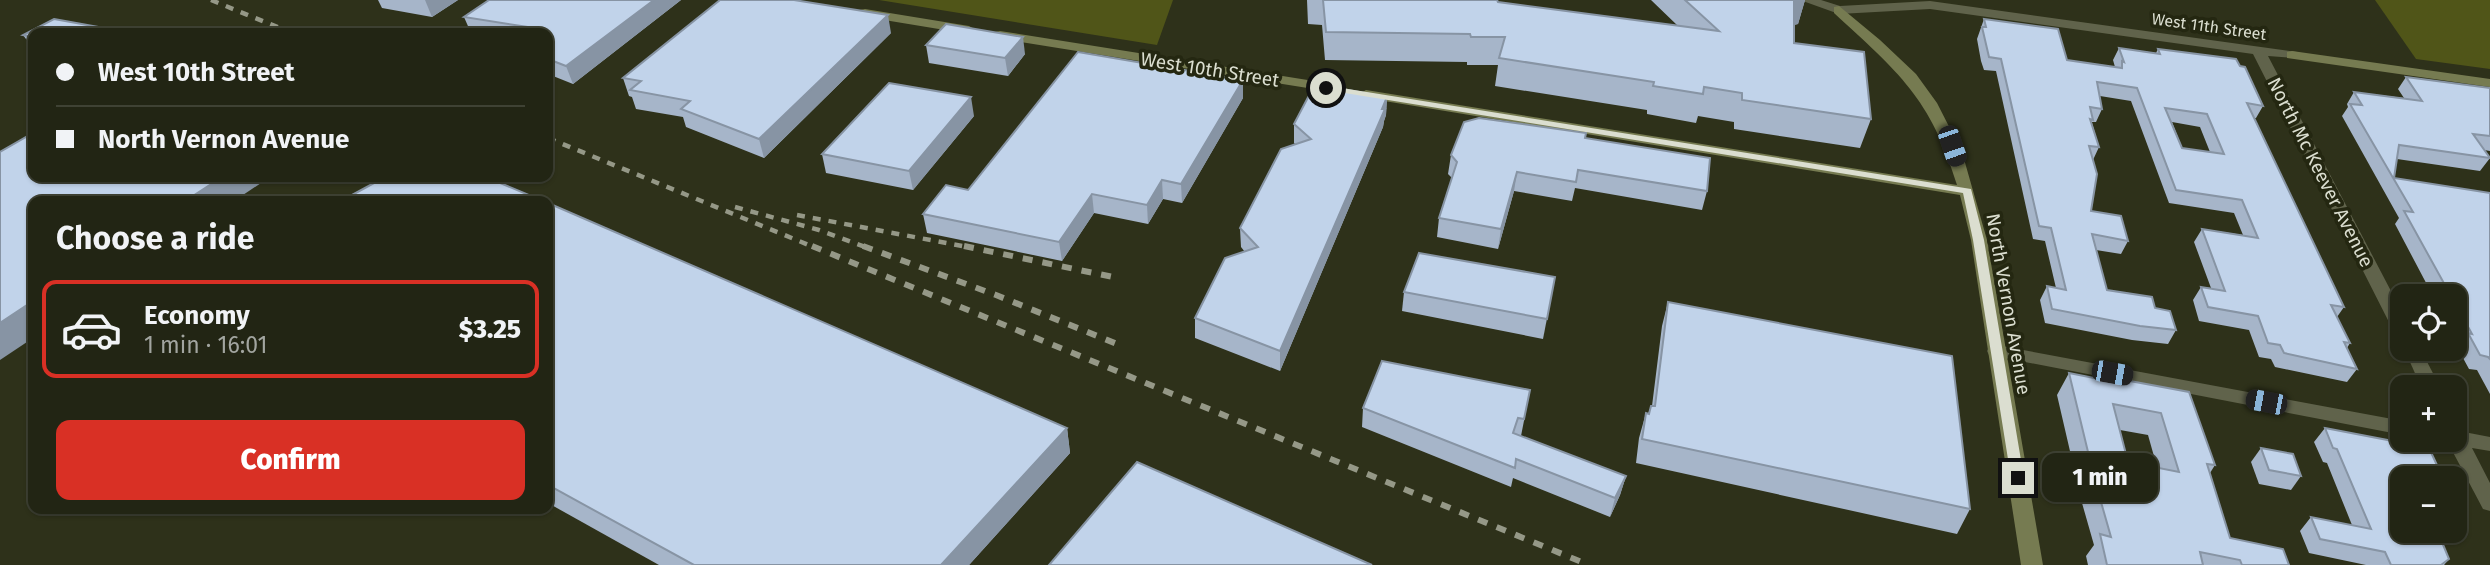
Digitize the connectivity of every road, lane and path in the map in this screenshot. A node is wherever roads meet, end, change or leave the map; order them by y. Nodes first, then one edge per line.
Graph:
1 (1807, 0) edge
2 (1838, 5) edge
3 (851, 11) edge
4 (2258, 50) junction
5 (2490, 83) edge
6 (1967, 191) junction
7 (2390, 307) edge
8 (1996, 351) junction
9 (2390, 426) edge
10 (2467, 439) edge
11 (2490, 444) edge
12 (2464, 452) edge
13 (2490, 503) edge
14 (2032, 565) edge

1 - 2 street, North Vernon Avenue
2 - 4 street, West 11th Street
2 - 6 street, North Vernon Avenue
3 - 6 street, West 10th Street
4 - 5 street, West 11th Street
4 - 7 street, North Mc Keever Avenue
6 - 8 street, North Vernon Avenue
8 - 9 street
8 - 14 street, North Vernon Avenue
10 - 11 street
12 - 13 street

